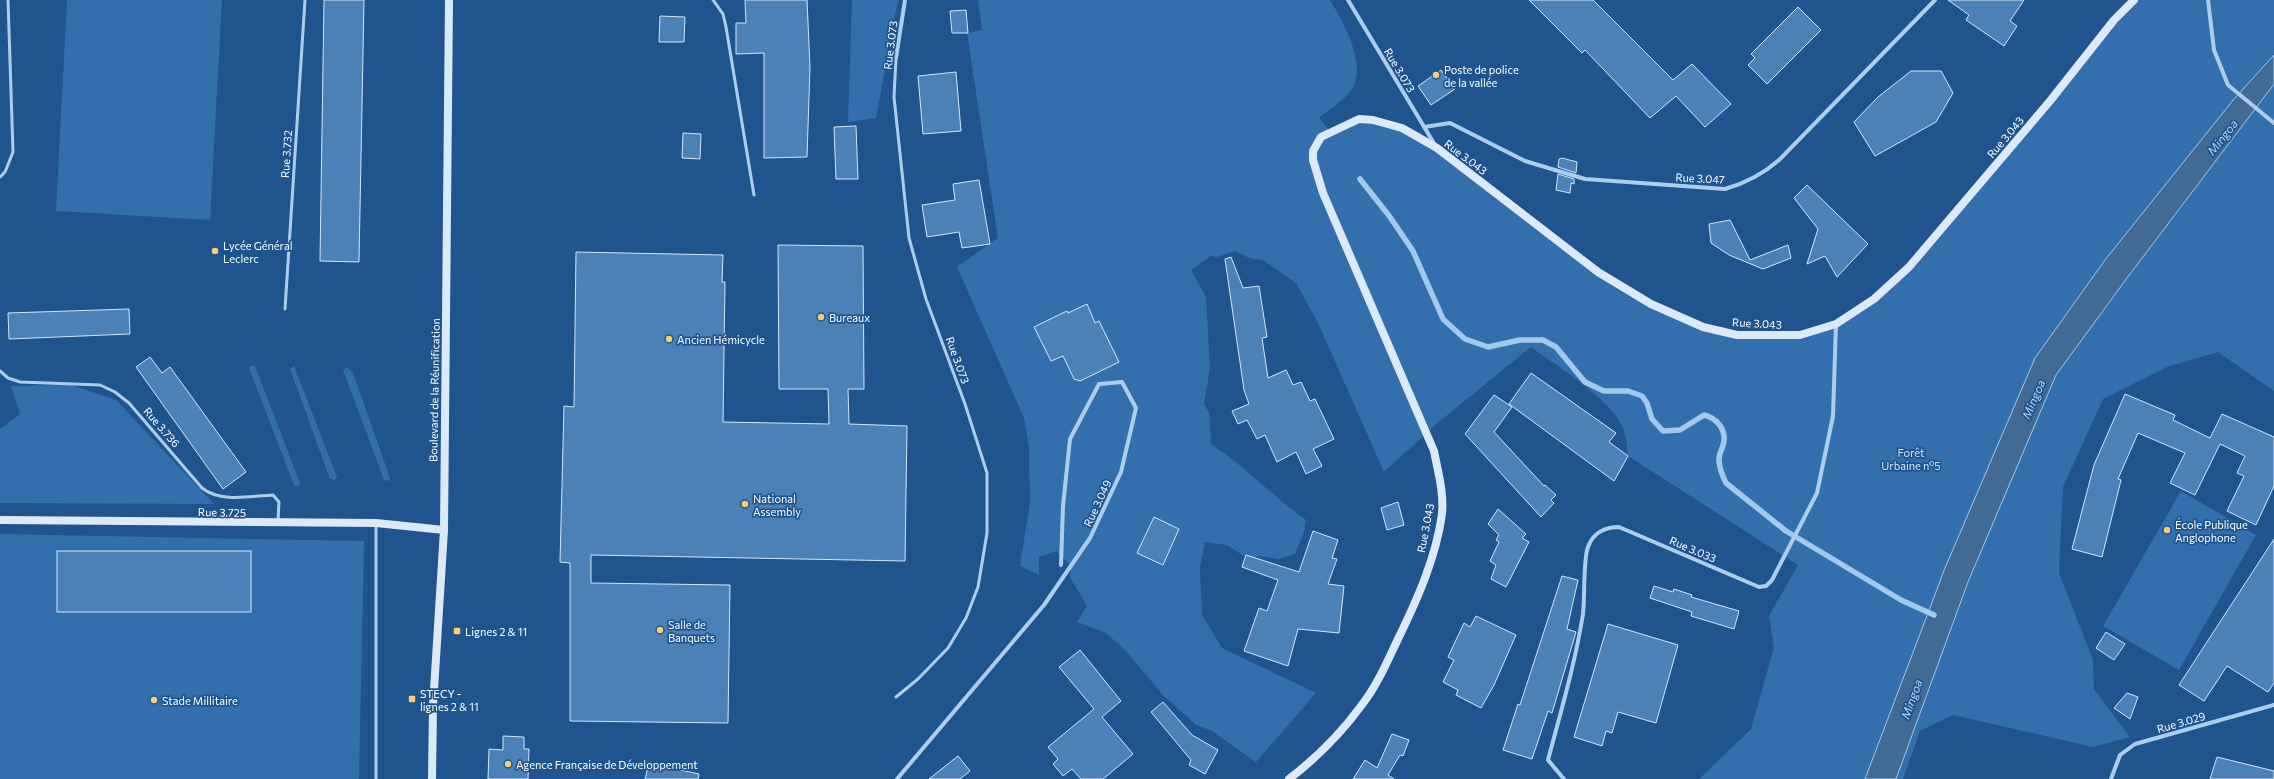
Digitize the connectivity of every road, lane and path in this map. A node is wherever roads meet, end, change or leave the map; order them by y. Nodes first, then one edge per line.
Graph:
1 (8, 0) edge
2 (305, 0) edge
3 (449, 0) edge
4 (713, 0) edge
5 (905, 0) edge
6 (1348, 0) edge
7 (1935, 0) edge
8 (2134, 0) edge
9 (2208, 0) edge
10 (896, 58) joint
11 (2274, 123) edge
12 (1424, 127) junction
13 (1437, 148) junction
14 (0, 177) edge
15 (754, 195) dead end
16 (285, 309) dead end
17 (1836, 324) junction
18 (0, 371) edge
19 (0, 520) edge
20 (376, 523) junction
21 (278, 524) junction
22 (444, 530) junction
23 (1062, 565) dead end
24 (896, 697) dead end
25 (2274, 705) edge
26 (376, 779) edge
27 (432, 779) edge
28 (897, 779) edge
29 (1289, 779) edge
30 (1564, 779) edge
31 (2111, 779) edge

1 - 14 lane
2 - 16 lane, Rue 3.732
3 - 22 street, Boulevard de la Réunification
4 - 15 lane
5 - 10 street, Rue 3.073
6 - 12 street, Rue 3.073
7 - 12 street, Rue 3.047
8 - 17 street, Rue 3.043
9 - 11 street
10 - 24 lane, Rue 3.073
12 - 13 street, Rue 3.073
13 - 17 street, Rue 3.043
13 - 29 street, Rue 3.043
17 - 30 street, Rue 3.033
18 - 21 lane, Rue 3.736
19 - 21 street, Rue 3.725
20 - 21 street, Rue 3.725
20 - 22 street, Rue 3.725
20 - 26 lane
22 - 27 street, Boulevard de la Réunification
23 - 28 street, Rue 3.049
25 - 31 street, Rue 3.029

